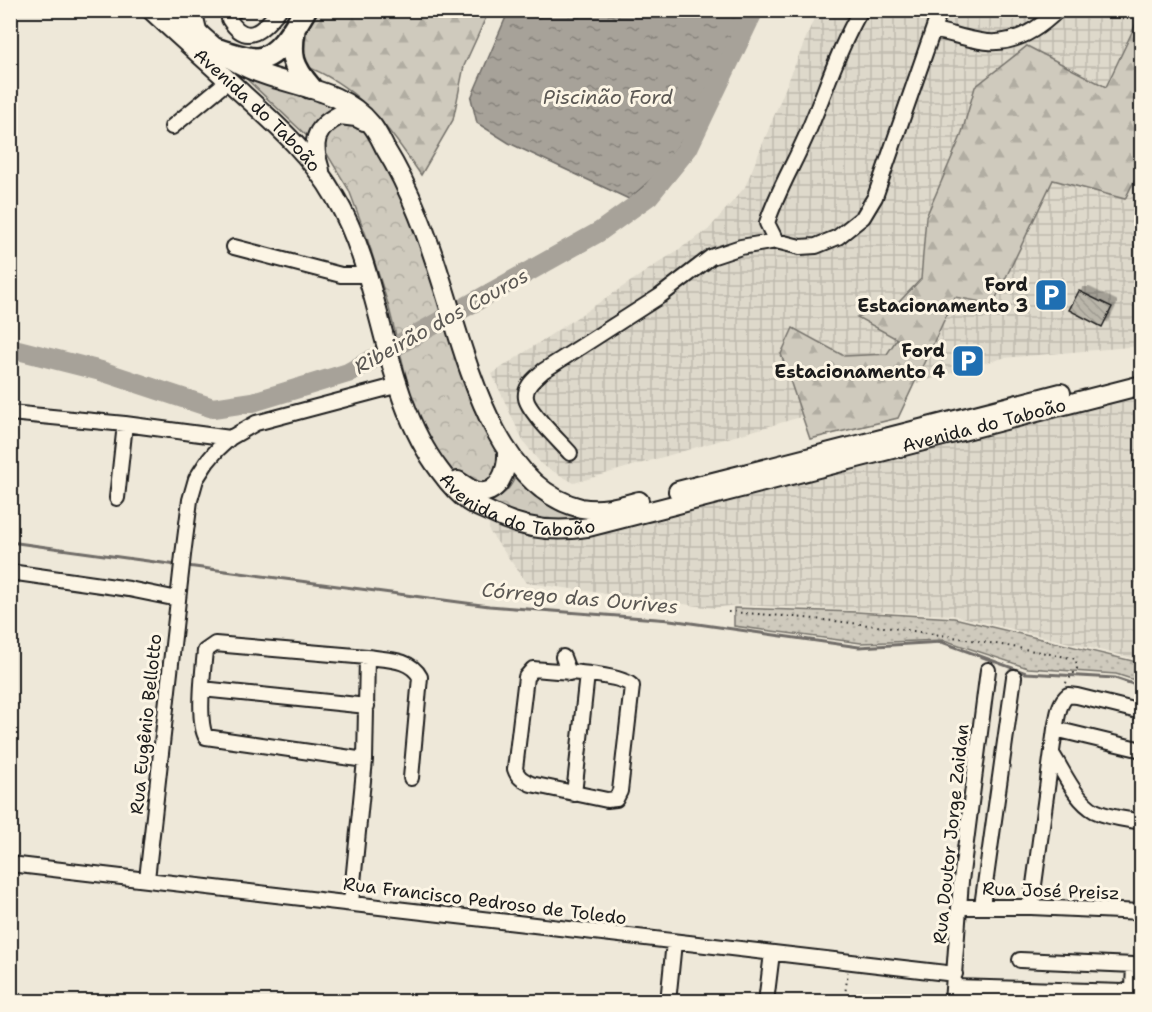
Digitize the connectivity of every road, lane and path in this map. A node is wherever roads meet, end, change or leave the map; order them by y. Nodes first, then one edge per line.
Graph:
1 (151, 10) edge
2 (174, 10) edge
3 (197, 10) edge
4 (236, 10) edge
5 (279, 10) edge
6 (305, 10) edge
7 (861, 10) edge
8 (940, 10) edge
9 (1058, 10) edge
10 (294, 30) junction
11 (933, 30) junction
12 (200, 34) junction
13 (218, 50) junction
14 (229, 80) junction
15 (310, 87) junction
16 (371, 124) junction
17 (172, 127) dead end
18 (321, 174) junction
19 (776, 241) junction
20 (234, 247) dead end
21 (367, 276) junction
22 (1142, 373) edge
23 (397, 379) junction
24 (1142, 385) edge
25 (10, 412) edge
26 (125, 424) junction
27 (230, 438) junction
28 (507, 452) junction
29 (570, 453) dead end
30 (117, 498) dead end
31 (480, 499) junction
32 (10, 572) edge
33 (178, 599) junction
34 (728, 612) dead end
35 (367, 657) junction
36 (562, 657) dead end
37 (988, 669) dead end
38 (569, 673) junction
39 (587, 674) junction
40 (1014, 677) dead end
41 (1066, 682) dead end
42 (202, 689) junction
43 (367, 706) junction
44 (1142, 712) edge
45 (1055, 729) junction
46 (1142, 750) edge
47 (1052, 754) junction
48 (365, 760) junction
49 (411, 778) dead end
50 (574, 794) junction
51 (1142, 822) edge
52 (10, 864) edge
53 (147, 879) junction
54 (351, 903) junction
55 (982, 906) junction
56 (1031, 907) junction
57 (959, 908) junction
58 (1142, 912) edge
59 (674, 942) junction
60 (772, 954) junction
61 (1020, 960) dead end
62 (849, 962) junction
63 (1138, 965) edge
64 (955, 991) edge
65 (1056, 996) edge
66 (1084, 996) edge
67 (669, 1002) edge
68 (766, 1002) edge
69 (844, 1002) edge

1 - 14 main road, Avenida do Taboão
2 - 12 main road, Avenida do Taboão
3 - 12 street
4 - 5 street
6 - 10 highway
7 - 19 street
8 - 11 street
9 - 11 street
10 - 13 highway
10 - 15 highway
11 - 19 street
12 - 13 main road, Avenida do Taboão
13 - 15 main road, Avenida do Taboão
14 - 17 street
14 - 18 main road, Avenida do Taboão
15 - 16 main road, Avenida do Taboão
16 - 18 main road
16 - 28 main road, Avenida do Taboão
18 - 21 main road, Avenida do Taboão
19 - 29 street
20 - 21 street
21 - 23 main road, Avenida do Taboão
22 - 28 main road, Avenida do Taboão
23 - 27 street, Rua Eugênio Bellotto
23 - 31 main road, Avenida do Taboão
24 - 31 main road, Avenida do Taboão
25 - 26 street
26 - 27 street
26 - 30 street
27 - 33 street, Rua Eugênio Bellotto
28 - 31 main road
32 - 33 street
33 - 53 street, Rua Eugênio Bellotto
34 - 41 path
35 - 42 street
35 - 43 street
35 - 49 street
36 - 38 street
37 - 57 street, Rua Doutor Jorge Zaidan
38 - 39 street
38 - 50 street
39 - 50 street
39 - 50 street
40 - 55 street
42 - 43 street
42 - 48 street
43 - 48 street
44 - 45 street
45 - 46 street
45 - 47 street
47 - 51 street
47 - 56 street
48 - 54 street
52 - 53 street, Rua Francisco Pedroso de Toledo
53 - 54 street, Rua Francisco Pedroso de Toledo
54 - 59 street, Rua Francisco Pedroso de Toledo
55 - 56 street, Rua José Preisz
55 - 57 street, Rua José Preisz
56 - 58 street, Rua José Preisz
57 - 64 street, Rua Doutor Jorge Zaidan
59 - 60 street, Rua Francisco Pedroso de Toledo
59 - 67 street
60 - 62 street, Rua Francisco Pedroso de Toledo
60 - 68 street
61 - 63 street
62 - 64 street, Rua Francisco Pedroso de Toledo
62 - 69 path
63 - 66 street, Rua Francisco Pedroso de Toledo
64 - 65 street, Rua Francisco Pedroso de Toledo
65 - 66 street, Rua Francisco Pedroso de Toledo

